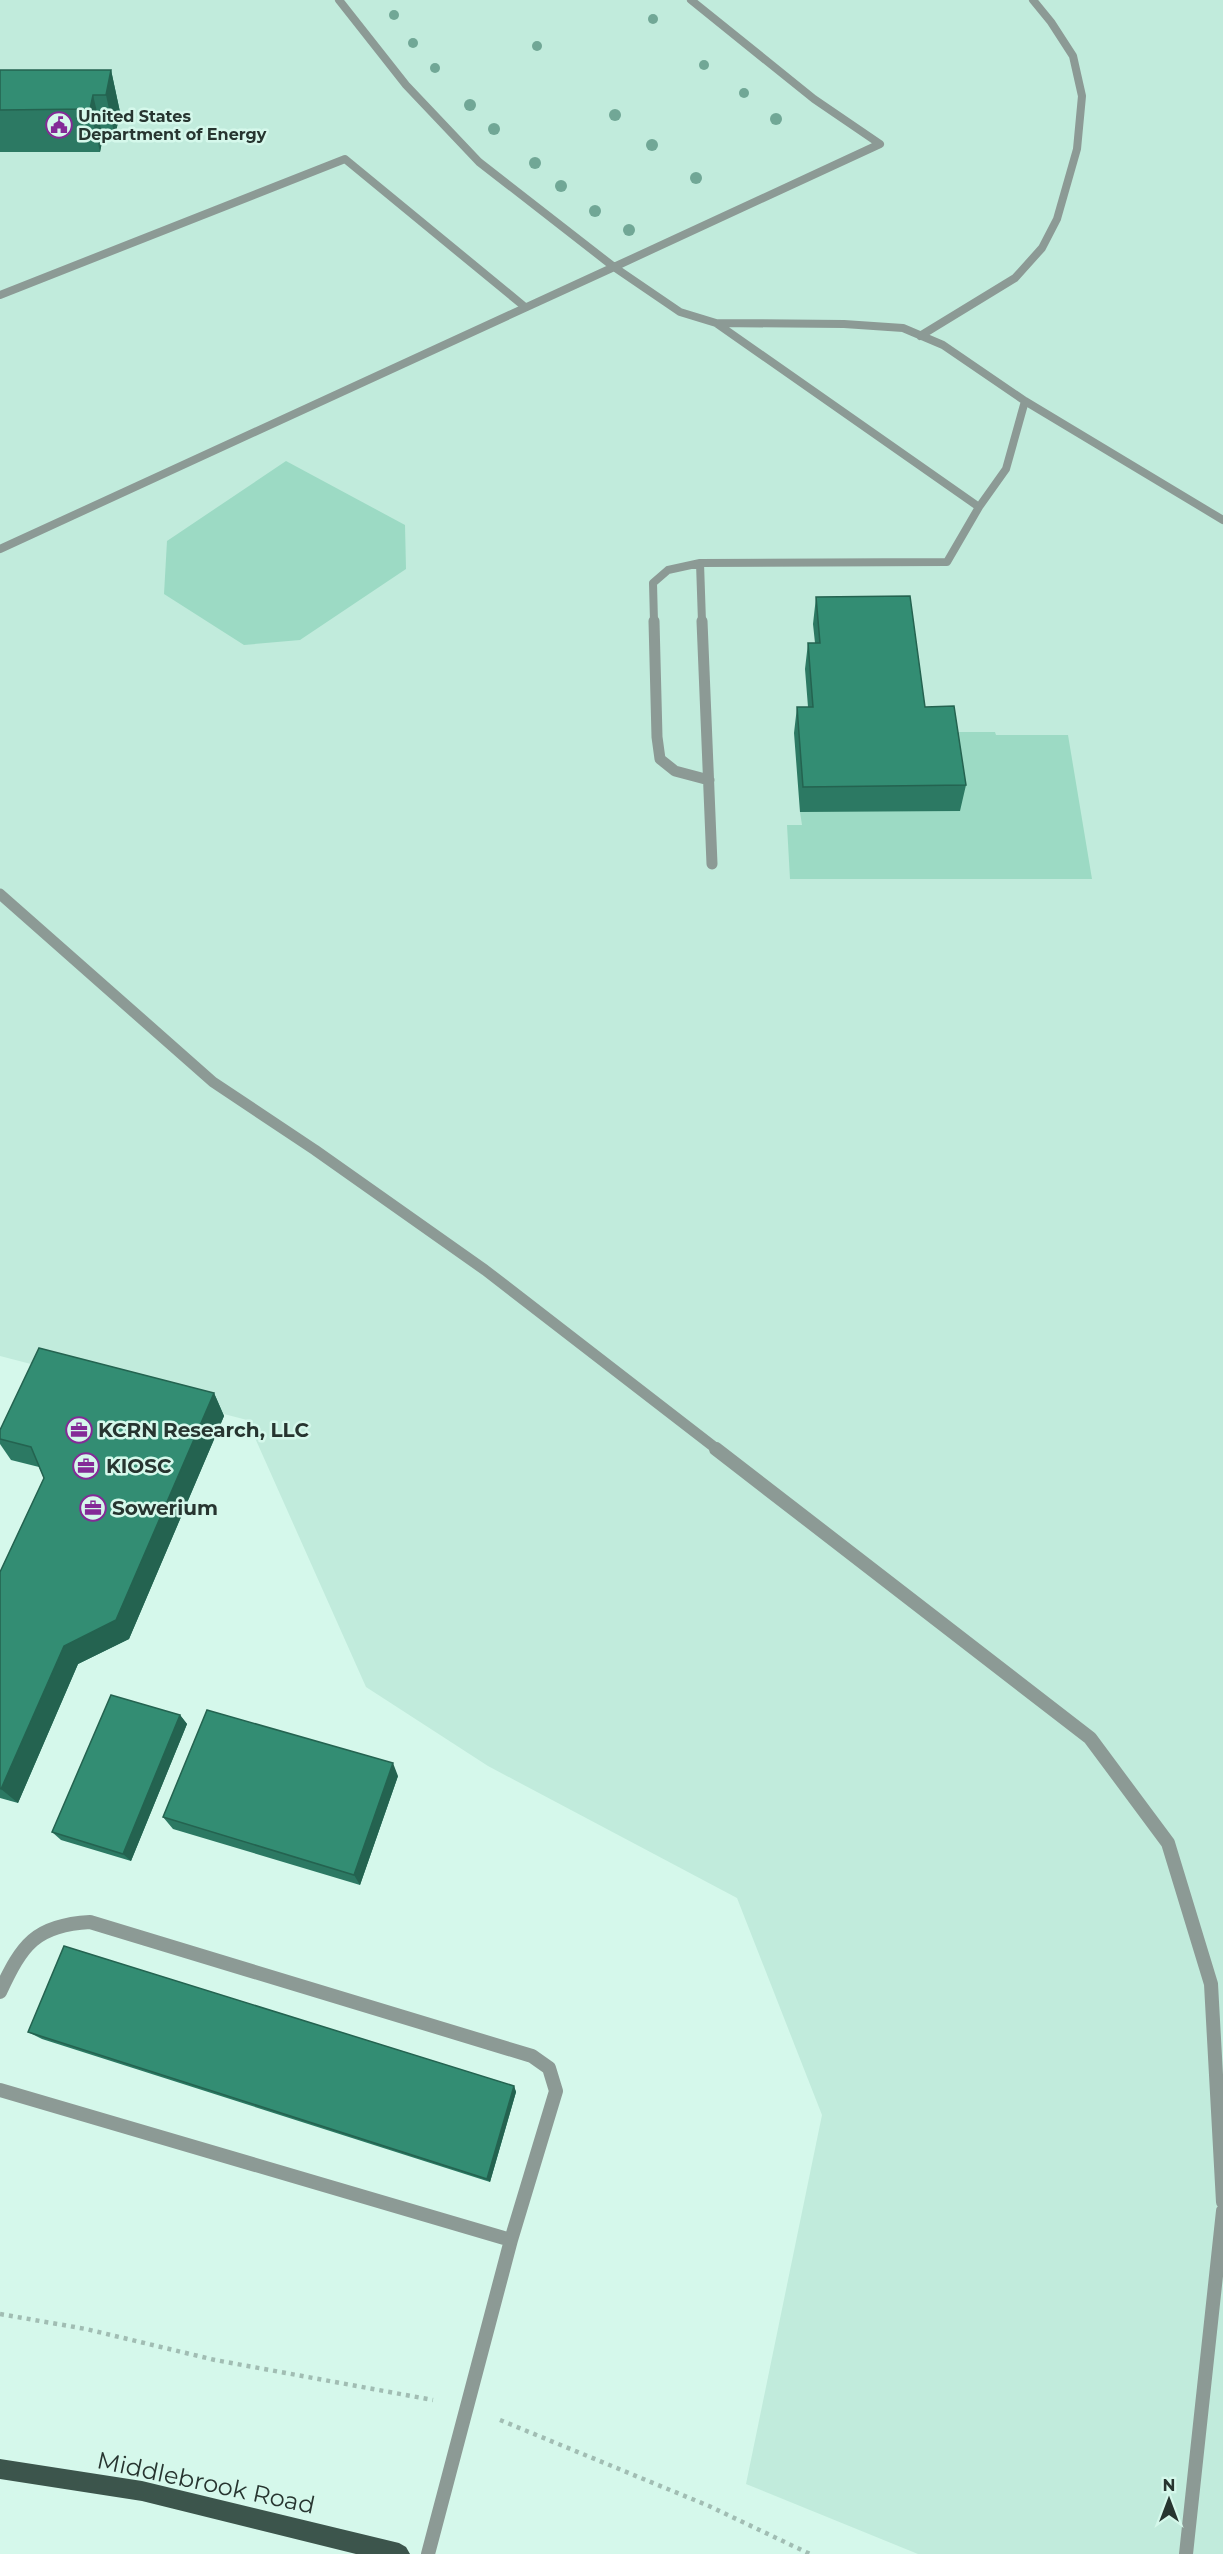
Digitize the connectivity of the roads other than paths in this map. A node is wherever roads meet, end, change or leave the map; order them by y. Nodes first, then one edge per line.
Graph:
1 (339, 0) edge
2 (691, 0) edge
3 (1033, 0) edge
4 (614, 267) junction
5 (0, 295) edge
6 (525, 307) junction
7 (716, 323) junction
8 (920, 336) junction
9 (1025, 401) junction
10 (979, 507) junction
11 (1223, 520) edge
12 (0, 549) edge
13 (700, 563) junction
14 (709, 780) junction
15 (712, 864) dead end
16 (0, 894) edge
17 (0, 1992) edge
18 (0, 2090) edge
19 (1223, 2202) edge
20 (1223, 2211) edge
21 (512, 2240) junction
22 (0, 2469) edge
23 (399, 2554) edge
24 (428, 2554) edge
25 (1186, 2554) edge

1 - 4 lane
2 - 4 lane
3 - 8 lane
4 - 6 lane
4 - 7 lane
5 - 6 lane
6 - 12 lane
7 - 8 lane
7 - 10 lane
8 - 9 lane
9 - 10 lane
9 - 11 lane
10 - 13 lane
13 - 14 lane
13 - 14 lane
14 - 15 lane
16 - 19 lane
17 - 21 lane
18 - 21 lane
20 - 25 lane
21 - 24 lane
22 - 23 main road, Middlebrook Road

